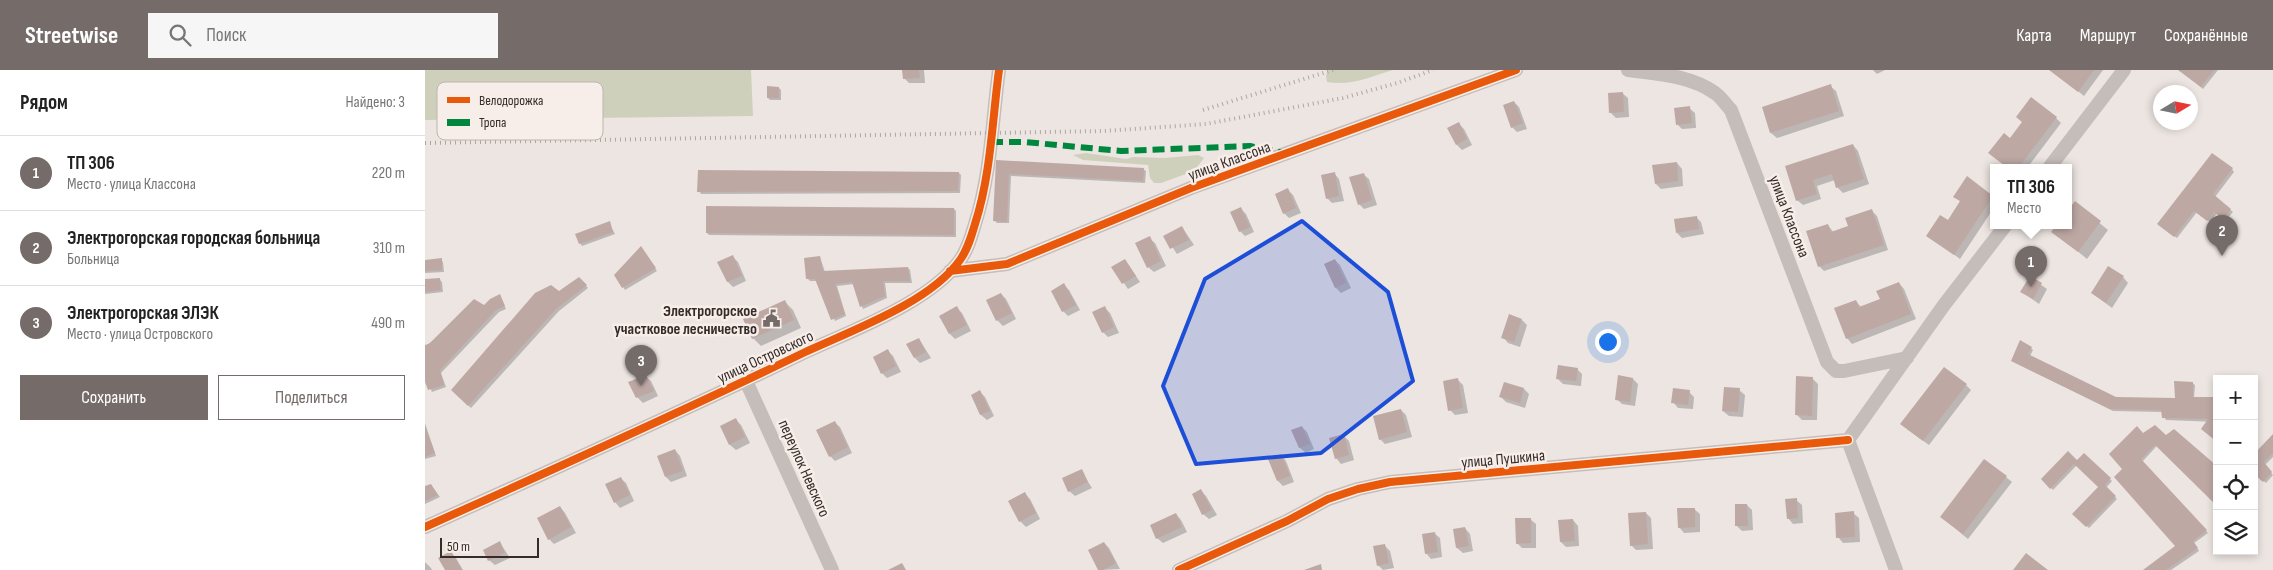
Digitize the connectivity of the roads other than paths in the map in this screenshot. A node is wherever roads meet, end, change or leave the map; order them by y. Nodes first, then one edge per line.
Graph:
1 (999, 70) edge
2 (1516, 70) edge
3 (1628, 70) edge
4 (2124, 70) edge
5 (2052, 164) edge
6 (2003, 229) edge
7 (950, 271) junction
8 (1907, 358) junction
9 (747, 381) junction
10 (1848, 440) junction
11 (425, 527) edge
12 (832, 570) edge
13 (1179, 570) edge
14 (1897, 570) edge

1 - 7 street, улица Островского
2 - 7 street, улица Классона
3 - 8 street, улица Классона
4 - 5 street
6 - 8 street
7 - 9 street, улица Островского
8 - 10 street
9 - 11 street, улица Островского
9 - 12 street, переулок Невского
10 - 13 street, улица Пушкина
10 - 14 street

